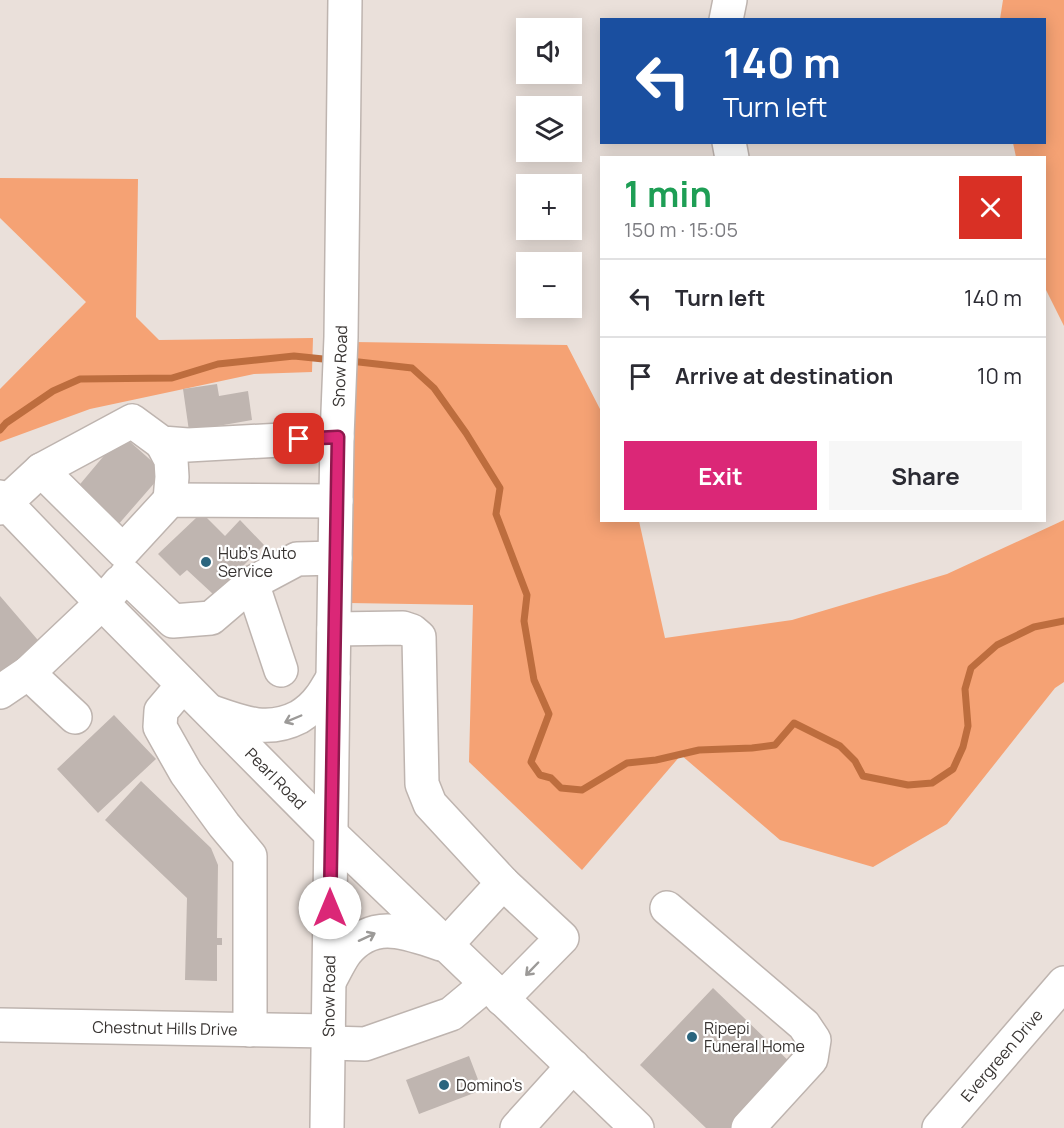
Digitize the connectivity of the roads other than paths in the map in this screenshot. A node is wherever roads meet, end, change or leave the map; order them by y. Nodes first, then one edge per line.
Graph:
1 (345, 0) edge
2 (730, 0) edge
3 (726, 18) edge
4 (338, 437) junction
5 (162, 443) junction
6 (41, 470) junction
7 (170, 500) junction
8 (336, 501) junction
9 (2, 502) edge
10 (335, 558) junction
11 (124, 563) junction
12 (252, 583) junction
13 (102, 603) junction
14 (334, 629) junction
15 (281, 670) dead end
16 (28, 673) junction
17 (333, 678) junction
18 (183, 685) junction
19 (0, 692) edge
20 (209, 711) junction
21 (75, 717) dead end
22 (331, 834) junction
23 (503, 883) junction
24 (667, 908) dead end
25 (446, 945) junction
26 (330, 980) junction
27 (1064, 983) edge
28 (495, 992) junction
29 (0, 1025) edge
30 (250, 1029) junction
31 (329, 1037) junction
32 (573, 1066) junction
33 (751, 1127) edge
34 (327, 1128) edge
35 (517, 1128) edge
36 (637, 1128) edge
37 (939, 1128) edge

1 - 4 main road, Snow Road
2 - 3 main road
4 - 5 main road
4 - 8 main road, Snow Road
5 - 6 main road
5 - 7 main road
6 - 9 main road
6 - 11 main road
7 - 8 main road
7 - 11 main road
8 - 10 main road, Snow Road
9 - 13 main road, Pearl Road
10 - 12 main road
10 - 14 main road, Snow Road
11 - 12 main road
11 - 13 main road
12 - 15 main road
13 - 16 main road
13 - 18 main road, Pearl Road
14 - 17 main road, Snow Road
14 - 23 main road
16 - 19 main road
16 - 21 main road
17 -> 20 main road
17 - 22 main road, Snow Road
18 - 20 main road, Pearl Road
18 - 30 main road
20 - 22 main road, Pearl Road
22 - 25 main road, Pearl Road
22 - 26 main road, Snow Road
23 - 25 main road
23 -> 28 main road, Chestnut Hills Drive
24 - 33 main road
26 -> 25 main road
25 - 28 main road, Pearl Road
26 - 31 main road, Snow Road
27 - 37 main road, Evergreen Drive
28 - 31 main road, Chestnut Hills Drive
28 - 32 main road, Pearl Road
29 - 30 main road, Chestnut Hills Drive
30 - 31 main road, Chestnut Hills Drive
31 - 34 main road, Snow Road
32 - 35 main road
32 - 36 main road, Pearl Road

